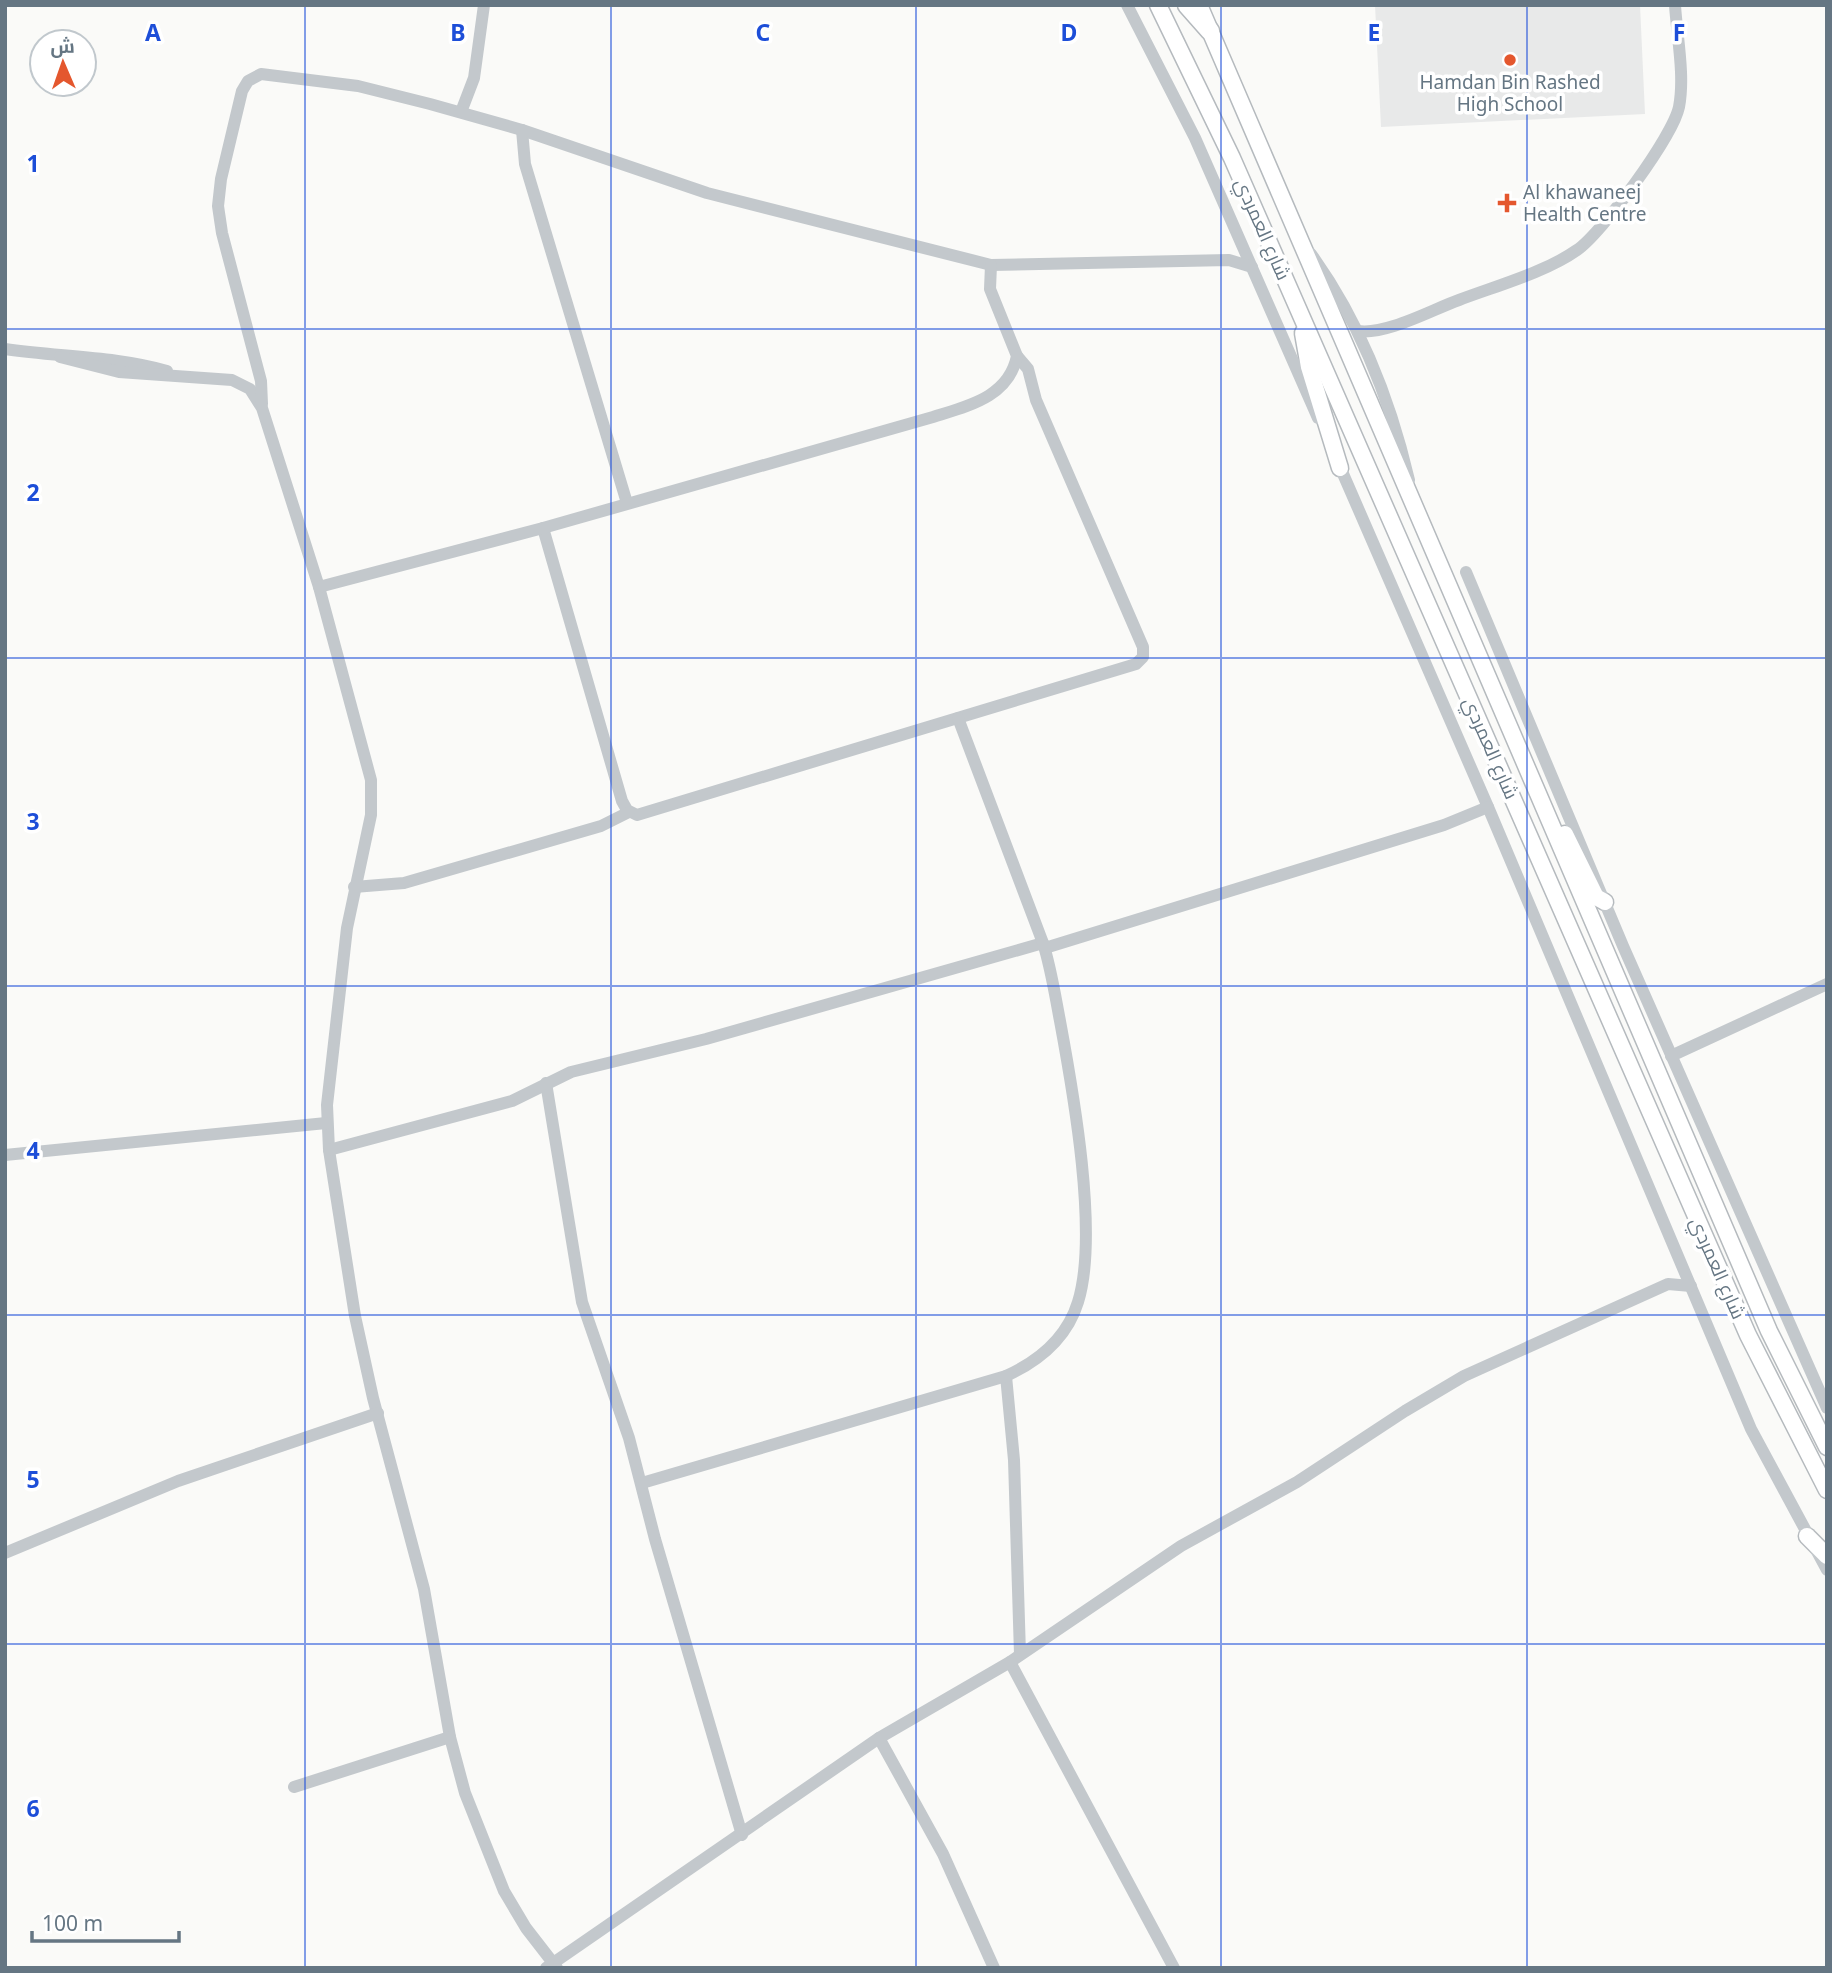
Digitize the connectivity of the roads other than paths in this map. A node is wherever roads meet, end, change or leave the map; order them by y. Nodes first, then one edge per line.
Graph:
1 (484, 5) edge
2 (1127, 5) edge
3 (1158, 5) edge
4 (1187, 5) edge
5 (1199, 5) edge
6 (1675, 5) edge
7 (1210, 31) junction
8 (461, 112) junction
9 (522, 130) junction
10 (1297, 236) junction
11 (1241, 240) junction
12 (1229, 260) junction
13 (991, 265) junction
14 (1252, 267) junction
15 (1302, 316) junction
16 (1358, 331) junction
17 (5, 349) edge
18 (253, 356) junction
19 (1017, 356) junction
20 (238, 381) junction
21 (262, 408) junction
22 (1340, 468) junction
23 (627, 503) junction
24 (1419, 521) junction
25 (544, 528) junction
26 (1466, 572) dead end
27 (319, 587) junction
28 (958, 718) junction
29 (1523, 763) junction
30 (1488, 807) junction
31 (629, 812) junction
32 (354, 887) junction
33 (1605, 902) junction
34 (1044, 945) junction
35 (1827, 984) edge
36 (1671, 1056) junction
37 (546, 1083) junction
38 (326, 1124) junction
39 (329, 1150) junction
40 (5, 1155) edge
41 (1681, 1260) junction
42 (1668, 1284) junction
43 (1691, 1286) junction
44 (1006, 1376) junction
45 (1827, 1408) edge
46 (377, 1413) junction
47 (1827, 1447) edge
48 (642, 1483) junction
49 (1827, 1490) edge
50 (1807, 1536) junction
51 (5, 1553) edge
52 (1827, 1556) edge
53 (1827, 1570) edge
54 (1015, 1658) junction
55 (450, 1737) junction
56 (879, 1738) junction
57 (294, 1787) dead end
58 (742, 1836) junction
59 (552, 1966) edge
60 (994, 1968) edge
61 (1174, 1968) edge

1 - 8 street
2 - 11 street
3 - 15 main road, شارع العمردي
4 - 7 highway
5 - 7 main road, شارع العمردي
6 - 16 street
7 - 10 main road, شارع العمردي
8 - 9 street
8 - 18 street
9 - 13 street
9 - 23 street
10 - 16 street
10 - 24 main road, شارع العمردي
11 - 12 street
11 - 14 street
12 - 13 street
12 - 14 street
13 - 19 street
14 - 22 street
15 - 22 main road
15 - 49 main road, شارع العمردي
16 - 24 street
17 - 20 street
18 - 20 street
18 - 21 street
19 - 23 street
19 - 28 street
20 - 21 street
21 - 27 street
22 - 30 street
23 - 25 street
24 - 29 main road, شارع العمردي
25 - 27 street
25 - 31 street
26 - 33 street
27 - 32 street
28 - 31 street
28 - 34 street
29 - 33 main road
29 - 47 main road, شارع العمردي
30 - 34 street
30 - 41 street
31 - 32 street
32 - 38 street
33 - 36 street
34 - 37 street
34 - 44 street
35 - 36 street
36 - 45 street
37 - 39 street
37 - 48 street
38 - 39 street
38 - 40 street
39 - 46 street
41 - 42 street
41 - 43 street
42 - 43 street
42 - 54 street
43 - 50 street
44 - 48 street
44 - 54 street
46 - 51 street
46 - 55 street
48 - 58 street
50 - 52 main road
50 - 53 street
54 - 56 street
54 - 61 street
55 - 57 street
55 - 59 street
56 - 58 street
56 - 60 street
58 - 59 street

